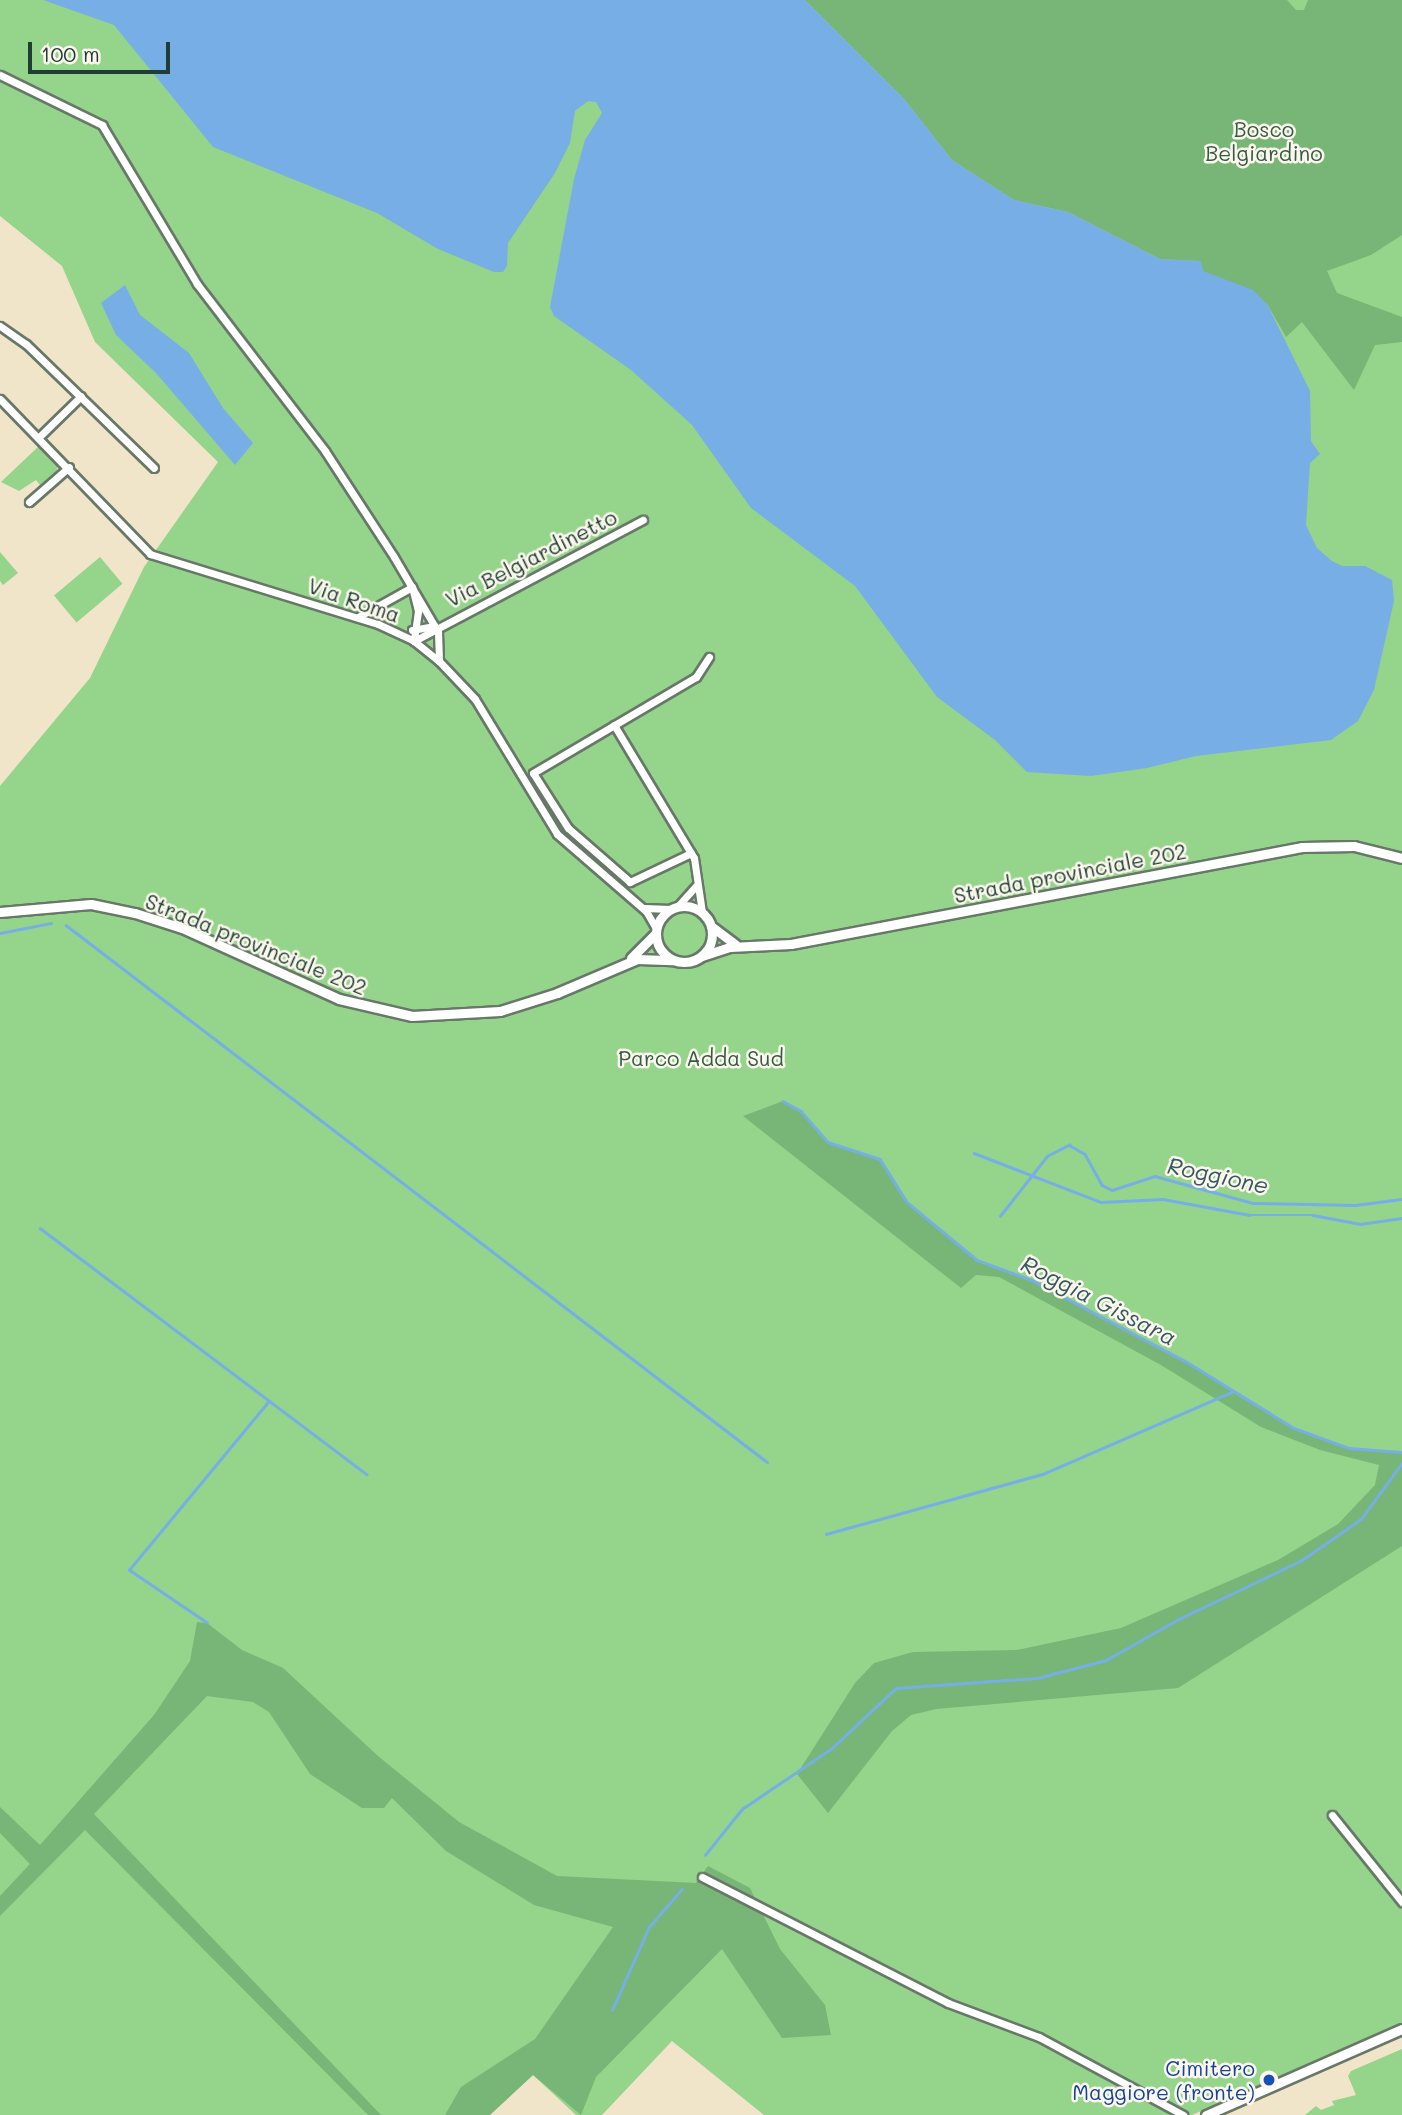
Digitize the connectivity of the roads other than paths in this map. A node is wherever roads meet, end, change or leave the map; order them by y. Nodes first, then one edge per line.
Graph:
1 (0, 75) edge
2 (0, 326) edge
3 (81, 396) junction
4 (0, 399) edge
5 (40, 436) junction
6 (69, 467) junction
7 (154, 468) dead end
8 (29, 502) dead end
9 (643, 520) dead end
10 (412, 587) junction
11 (358, 617) junction
12 (435, 626) junction
13 (414, 628) junction
14 (400, 634) junction
15 (414, 641) junction
16 (709, 657) dead end
17 (439, 661) junction
18 (614, 725) junction
19 (691, 853) junction
20 (1402, 858) edge
21 (696, 886) junction
22 (640, 907) junction
23 (674, 908) junction
24 (0, 912) edge
25 (702, 912) junction
26 (711, 926) junction
27 (656, 929) junction
28 (744, 946) junction
29 (702, 956) junction
30 (672, 960) junction
31 (617, 966) junction
32 (1332, 1815) dead end
33 (702, 1877) dead end
34 (1402, 1902) edge
35 (1402, 2029) edge
36 (1183, 2115) edge
37 (1206, 2115) edge

1 - 10 street
2 - 3 street
3 - 5 street
3 - 7 street
4 - 5 street, Via Roma
5 - 6 street, Via Roma
6 - 8 street
6 - 11 street, Via Roma
9 - 12 street, Via Belgiardinetto
10 - 11 street
10 - 12 street
10 - 13 street
11 - 14 street, Via Roma
12 - 13 street
12 - 15 street
12 - 17 street
13 - 14 street
13 - 15 street
14 - 15 street, Via Roma
15 - 17 street, Via Roma
16 - 18 street
17 - 22 street, Via Roma
18 - 19 street
18 - 19 street
19 - 21 street
20 - 28 street, Strada provinciale 202
21 - 23 street
21 - 25 street
22 - 23 street
22 - 27 street, Via Roma
23 - 25 street
23 - 27 street, Strada provinciale 202
24 - 31 street, Strada provinciale 202
25 - 26 street
26 - 28 street
26 - 29 street
27 - 30 street
27 - 31 street, Strada provinciale 202
28 - 29 street, Strada provinciale 202
29 - 30 street, Strada provinciale 202
30 - 31 street, Strada provinciale 202
32 - 34 street
33 - 36 street
35 - 37 street

